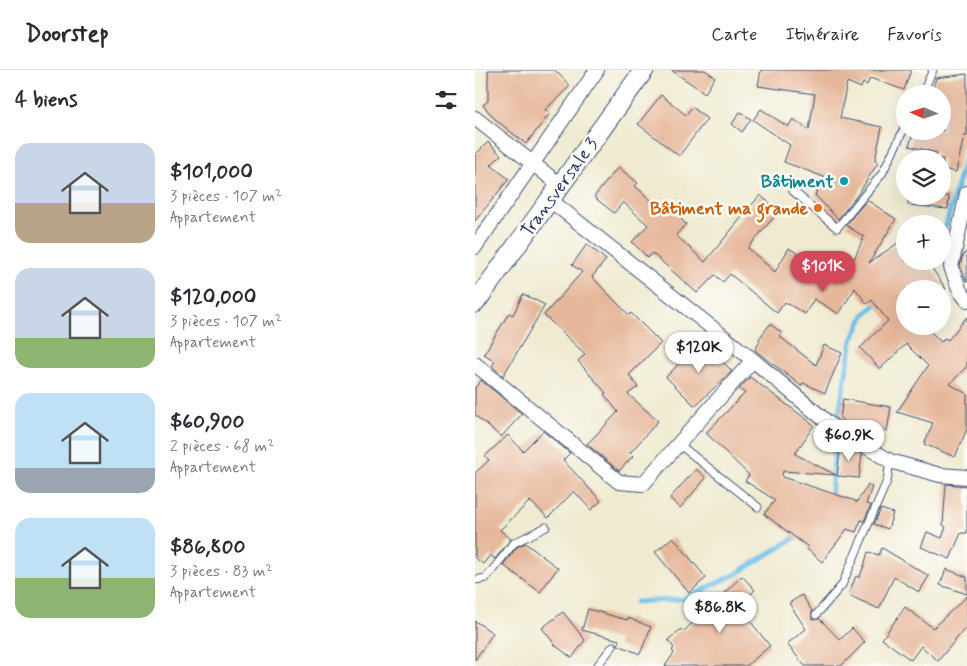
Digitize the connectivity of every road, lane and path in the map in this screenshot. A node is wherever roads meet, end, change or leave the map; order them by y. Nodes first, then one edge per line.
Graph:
1 (597, 70) edge
2 (644, 70) edge
3 (933, 70) edge
4 (926, 85) edge
5 (475, 118) edge
6 (899, 140) edge
7 (534, 165) junction
8 (793, 191) dead end
9 (555, 192) junction
10 (967, 194) edge
11 (475, 247) edge
12 (967, 300) edge
13 (475, 303) edge
14 (753, 360) junction
15 (475, 364) edge
16 (679, 444) junction
17 (890, 461) junction
18 (967, 478) edge
19 (758, 507) dead end
20 (546, 527) dead end
21 (475, 580) edge
22 (817, 615) dead end
23 (613, 646) dead end
24 (597, 666) edge

1 - 7 street
2 - 9 main road, Transversale 3
3 - 4 lane
5 - 7 street
6 - 8 lane
7 - 9 street
7 - 11 street
9 - 13 main road, Transversale 3
9 - 14 street
10 - 12 street
14 - 16 street
14 - 17 street
15 - 16 street
16 - 19 lane
17 - 18 street
17 - 22 lane
20 - 21 lane
23 - 24 lane

